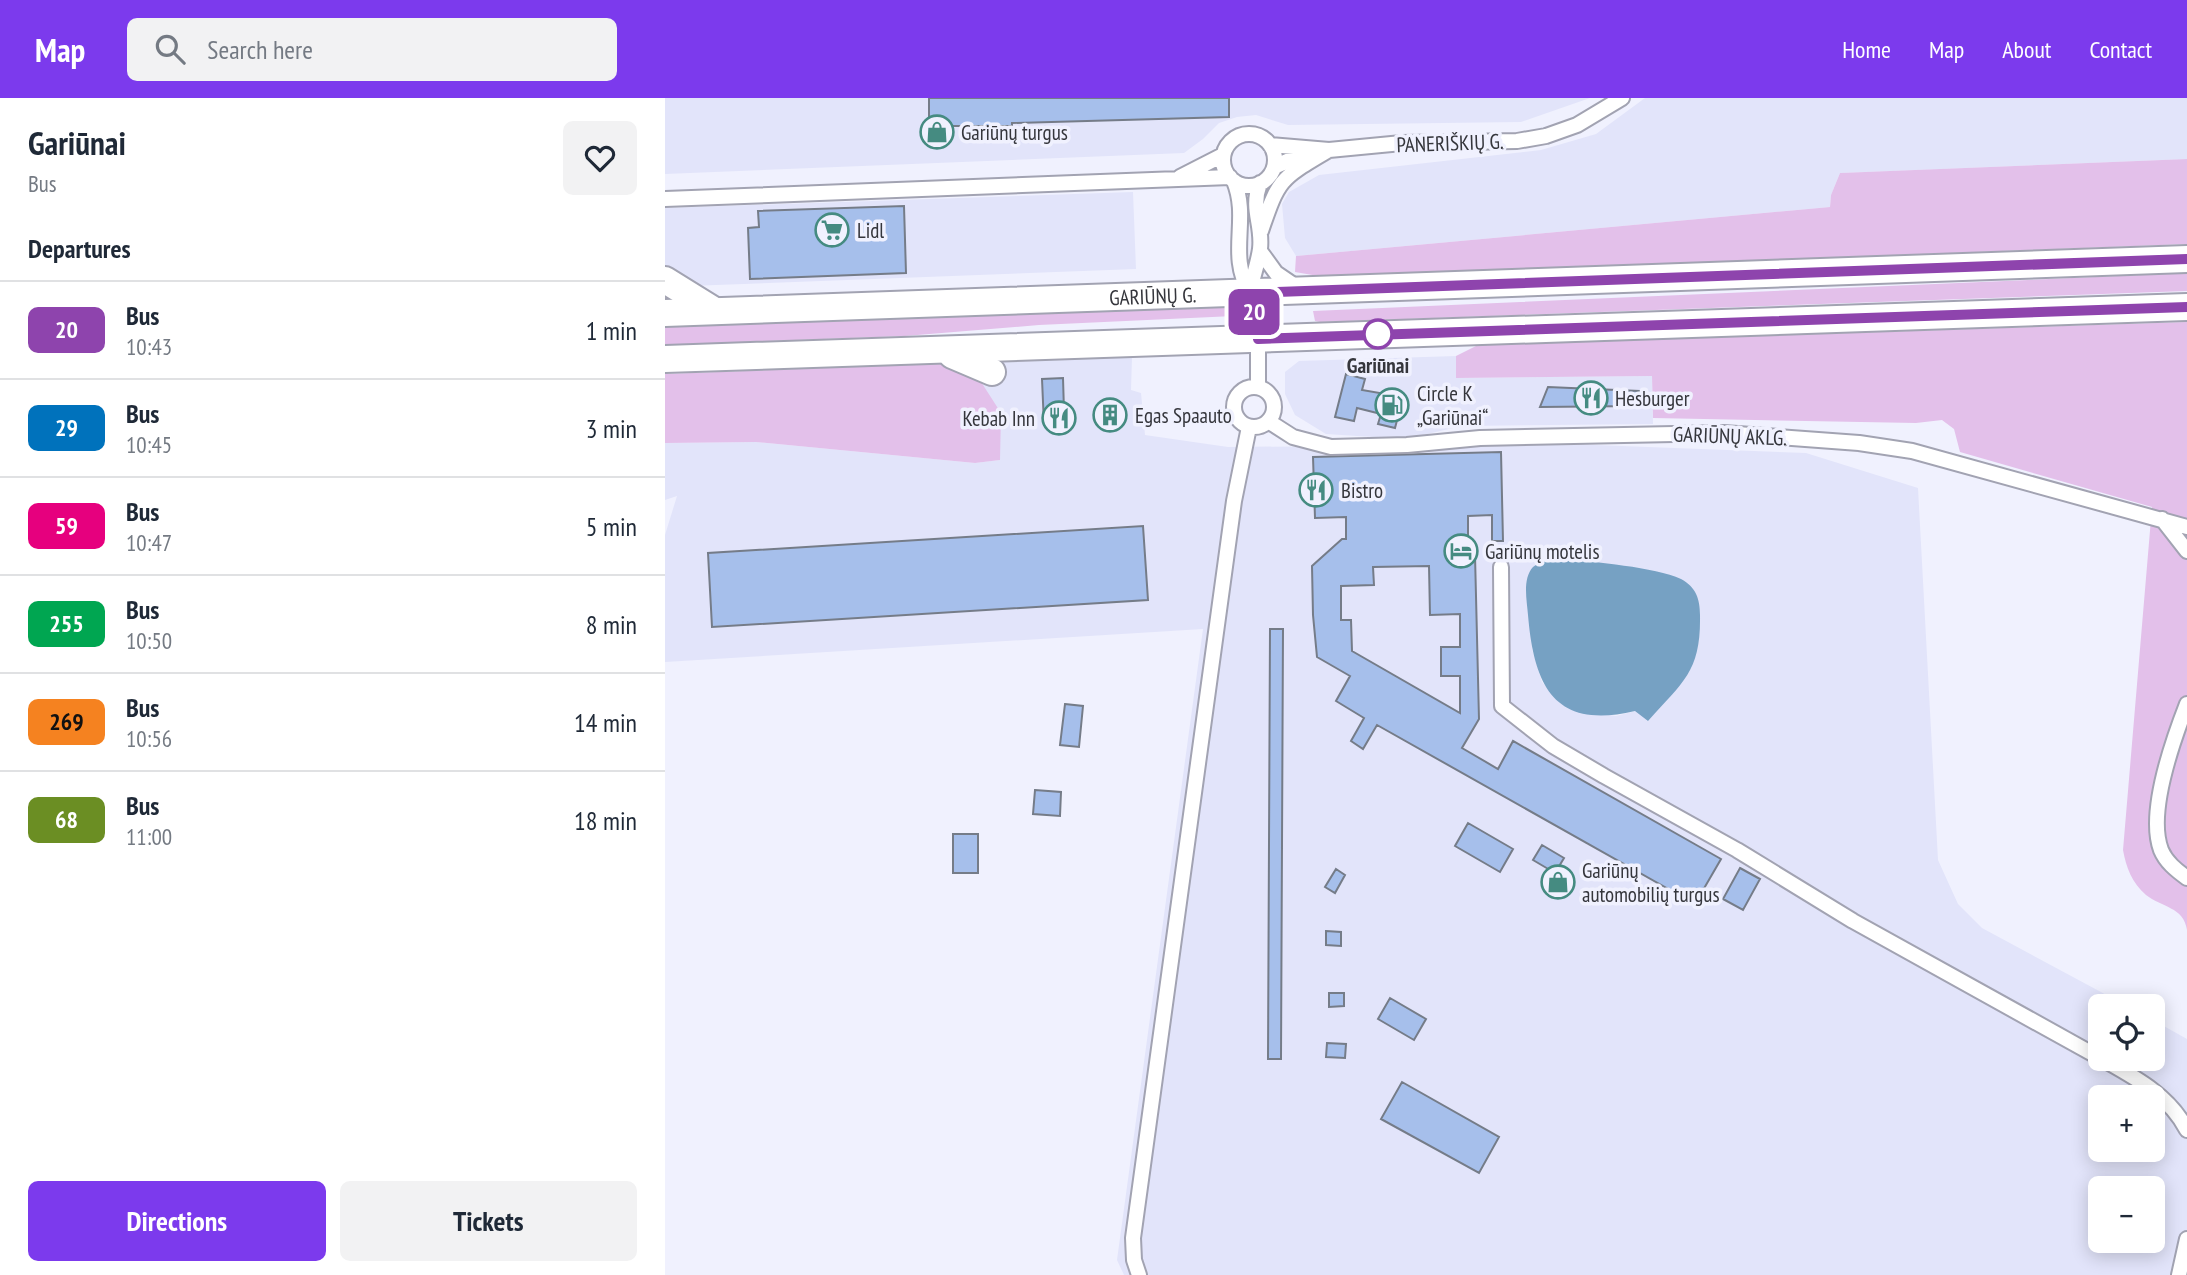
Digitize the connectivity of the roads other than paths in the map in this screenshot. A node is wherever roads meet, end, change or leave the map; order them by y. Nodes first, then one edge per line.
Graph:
1 (1622, 98) edge
2 (1270, 145) junction
3 (1329, 150) junction
4 (1223, 155) junction
5 (1273, 167) junction
6 (1179, 178) junction
7 (1232, 179) junction
8 (1260, 183) junction
9 (665, 199) edge
10 (1260, 232) junction
11 (1260, 251) junction
12 (2187, 259) edge
13 (665, 280) edge
14 (1302, 290) junction
15 (1250, 293) junction
16 (2187, 307) edge
17 (715, 312) junction
18 (665, 313) edge
19 (1473, 331) junction
20 (1258, 339) junction
21 (933, 350) junction
22 (1450, 351) dead end
23 (665, 359) edge
24 (992, 372) dead end
25 (1258, 387) junction
26 (1268, 421) junction
27 (1249, 426) junction
28 (2161, 519) junction
29 (2187, 527) edge
30 (2187, 551) edge
31 (1501, 567) dead end
32 (2187, 704) edge
33 (2187, 878) edge
34 (2088, 1051) edge
35 (2122, 1071) edge
36 (2187, 1130) edge
37 (2187, 1239) edge
38 (1139, 1275) edge
39 (2179, 1275) edge

1 - 3 street, PANERIŠKIŲ G.
2 - 3 street, PANERIŠKIŲ G.
2 - 4 street, PANERIŠKIŲ G.
2 - 5 street
3 - 5 street
3 - 10 street
4 - 6 street
4 - 7 street
5 - 8 street
6 - 7 street
6 - 9 street
7 - 8 street
7 - 15 street
8 - 10 street
10 - 11 street
11 - 14 street
11 - 15 street
12 - 14 highway, GARIŪNŲ G.
13 - 17 highway
14 - 15 highway, GARIŪNŲ G.
15 - 17 highway, GARIŪNŲ G.
15 - 20 highway
16 - 19 highway
17 - 18 highway, GARIŪNŲ G.
19 - 20 highway
19 - 22 highway
20 - 21 highway
20 - 25 street
21 - 23 highway
21 - 24 highway
25 - 26 street
25 - 27 street
26 - 27 street
26 - 28 street, GARIŪNŲ AKLG.
27 - 38 street
28 - 29 street, GARIŪNŲ AKLG.
28 - 30 street
31 - 34 street
32 - 33 street
35 - 36 street
37 - 39 street

